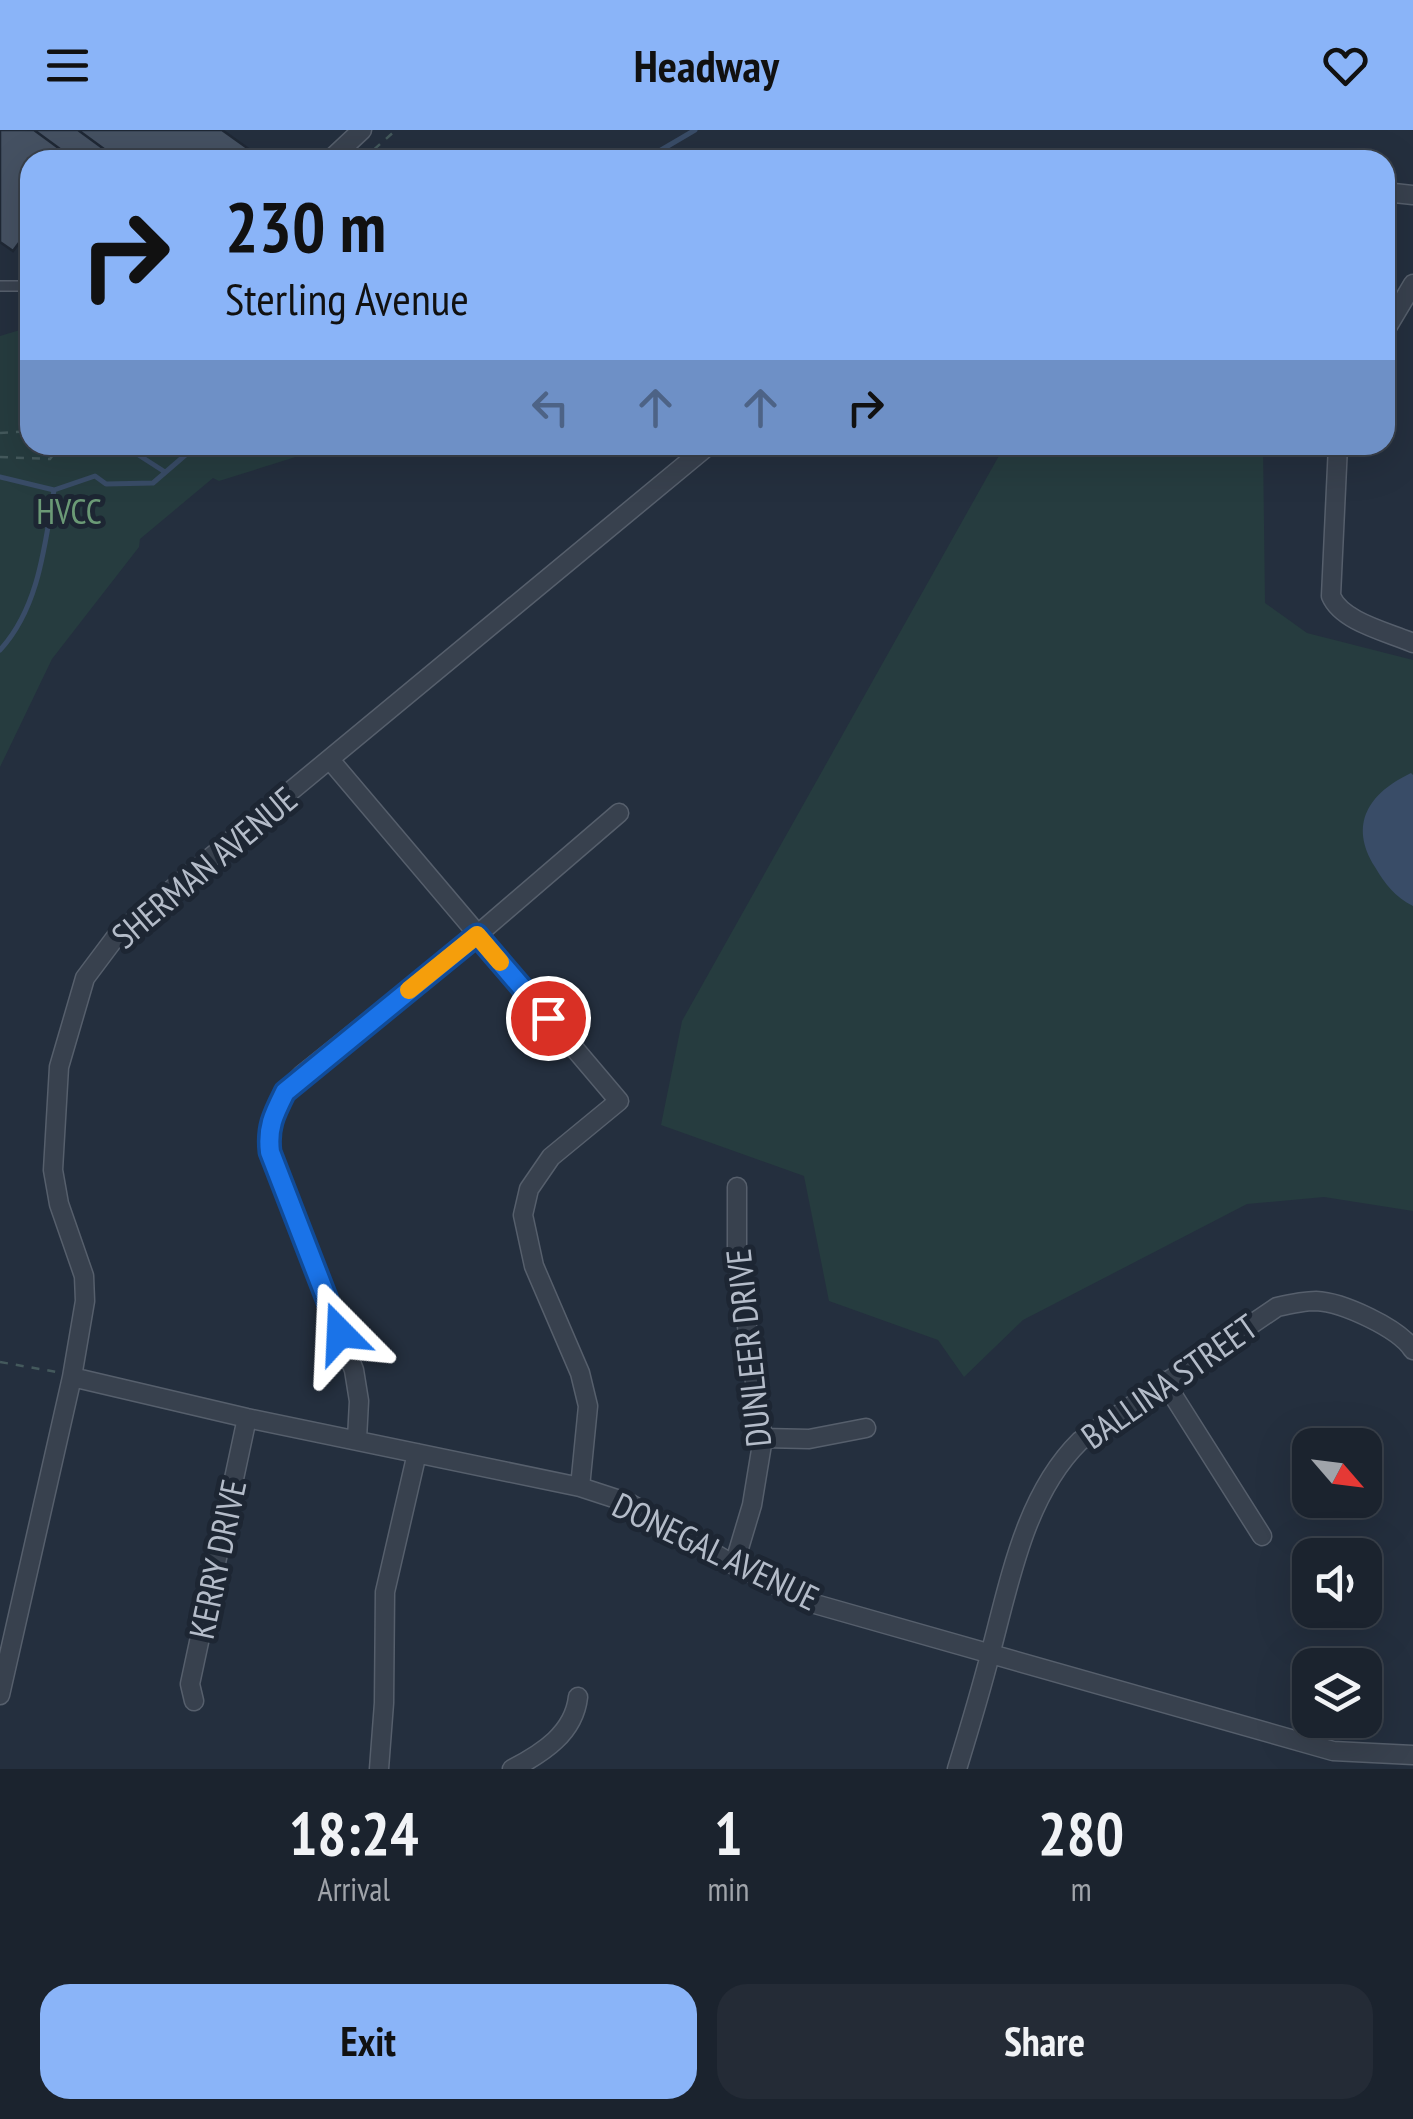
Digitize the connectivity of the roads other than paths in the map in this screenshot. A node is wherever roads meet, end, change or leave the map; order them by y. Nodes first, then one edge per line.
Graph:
1 (362, 130) edge
2 (341, 150) edge
3 (1413, 284) edge
4 (1395, 315) edge
5 (697, 455) edge
6 (1337, 455) edge
7 (1413, 642) edge
8 (331, 761) junction
9 (619, 813) dead end
10 (477, 935) junction
11 (737, 1187) dead end
12 (1413, 1350) edge
13 (72, 1377) junction
14 (1164, 1381) junction
15 (247, 1418) junction
16 (866, 1428) dead end
17 (763, 1438) junction
18 (357, 1439) junction
19 (417, 1453) junction
20 (580, 1486) junction
21 (1262, 1536) dead end
22 (734, 1565) junction
23 (991, 1654) junction
24 (0, 1695) edge
25 (578, 1697) dead end
26 (194, 1700) dead end
27 (1413, 1756) edge
28 (383, 1768) edge
29 (512, 1769) edge
30 (957, 1769) edge

1 - 2 street
3 - 4 street
5 - 8 street, SHERMAN AVENUE
6 - 7 street
8 - 10 street
8 - 13 street, SHERMAN AVENUE
9 - 10 street
10 - 18 street
10 - 20 street
11 - 17 street, DUNLEER DRIVE
12 - 14 street, BALLINA STREET
13 - 15 street, DONEGAL AVENUE
13 - 24 street, SHERMAN AVENUE
14 - 21 street
14 - 23 street, BALLINA STREET
15 - 18 street, DONEGAL AVENUE
15 - 26 street, KERRY DRIVE
16 - 17 street
17 - 22 street, DUNLEER DRIVE
18 - 19 street, DONEGAL AVENUE
19 - 20 street, DONEGAL AVENUE
19 - 28 street
20 - 22 street, DONEGAL AVENUE
22 - 23 street, DONEGAL AVENUE
23 - 27 street, DONEGAL AVENUE
23 - 30 street, BALLINA STREET
25 - 29 street

